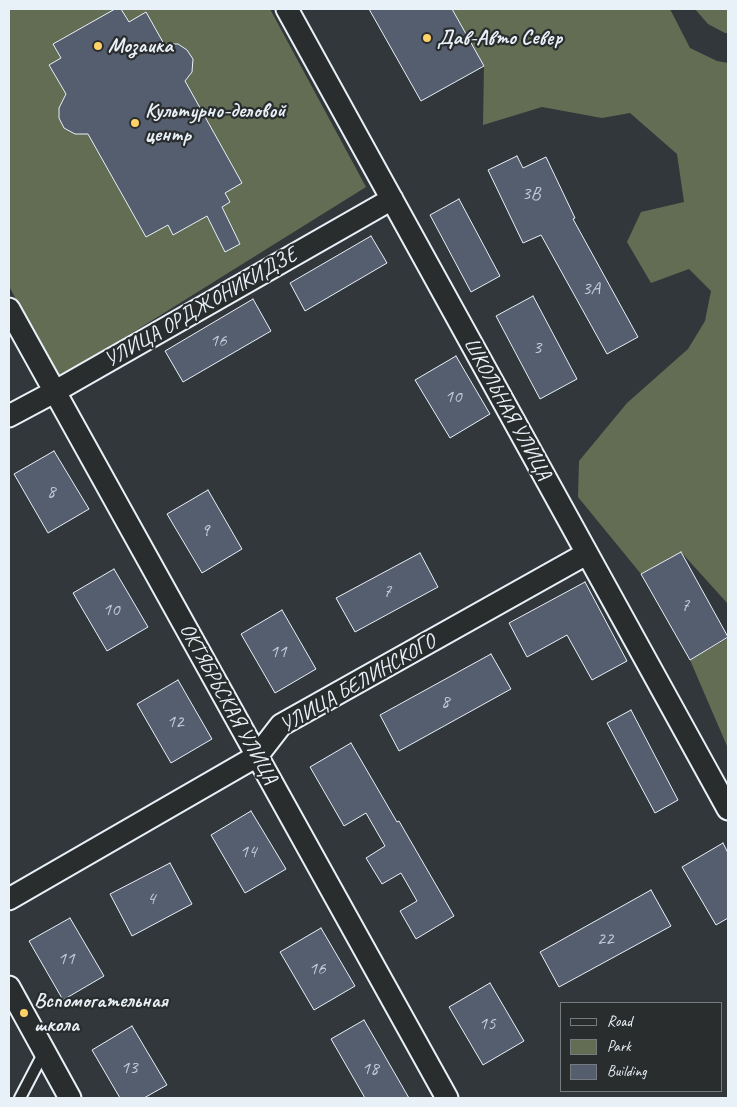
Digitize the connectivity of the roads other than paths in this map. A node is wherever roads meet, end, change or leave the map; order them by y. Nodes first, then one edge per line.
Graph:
1 (287, 9) edge
2 (392, 199) junction
3 (9, 309) edge
4 (54, 392) junction
5 (9, 416) edge
6 (586, 554) junction
7 (257, 756) junction
8 (728, 809) edge
9 (9, 899) edge
10 (9, 987) edge
11 (44, 1052) junction
12 (20, 1098) edge
13 (70, 1098) edge
14 (447, 1098) edge

1 - 2 street, ШКОЛЬНАЯ УЛИЦА
2 - 4 street, УЛИЦА ОРДЖОНИКИДЗЕ
2 - 6 street, ШКОЛЬНАЯ УЛИЦА
3 - 4 street, ОКТЯБРЬСКАЯ УЛИЦА
4 - 5 street, УЛИЦА ОРДЖОНИКИДЗЕ
4 - 7 street, ОКТЯБРЬСКАЯ УЛИЦА
6 - 7 street, УЛИЦА БЕЛИНСКОГО
6 - 8 street, ШКОЛЬНАЯ УЛИЦА
7 - 9 street, УЛИЦА БЕЛИНСКОГО
7 - 14 street, ОКТЯБРЬСКАЯ УЛИЦА
10 - 11 street
11 - 12 lane
11 - 13 street

